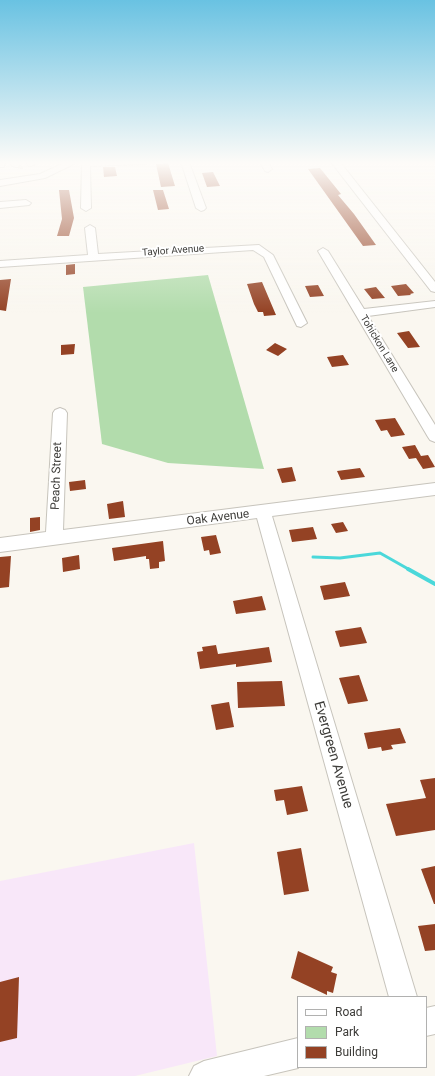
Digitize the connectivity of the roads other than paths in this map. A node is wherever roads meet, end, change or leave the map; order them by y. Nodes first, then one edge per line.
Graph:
1 (374, 212) edge
2 (90, 228) dead end
3 (323, 251) dead end
4 (93, 257) junction
5 (0, 264) edge
6 (435, 289) edge
7 (435, 304) edge
8 (360, 313) junction
9 (301, 323) dead end
10 (60, 413) dead end
11 (435, 437) edge
12 (435, 489) edge
13 (263, 512) junction
14 (54, 539) junction
15 (0, 545) edge
16 (403, 996) edge
17 (297, 1053) edge
18 (204, 1076) edge

1 - 6 street
2 - 4 street
3 - 8 street, Tohickon Lane
4 - 5 street, Taylor Avenue
4 - 9 street, Taylor Avenue
7 - 8 street
8 - 11 street, Tohickon Lane
10 - 14 street, Peach Street
12 - 13 street, Oak Avenue
13 - 14 street, Oak Avenue
13 - 16 street, Evergreen Avenue
14 - 15 street, Oak Avenue
17 - 18 street

